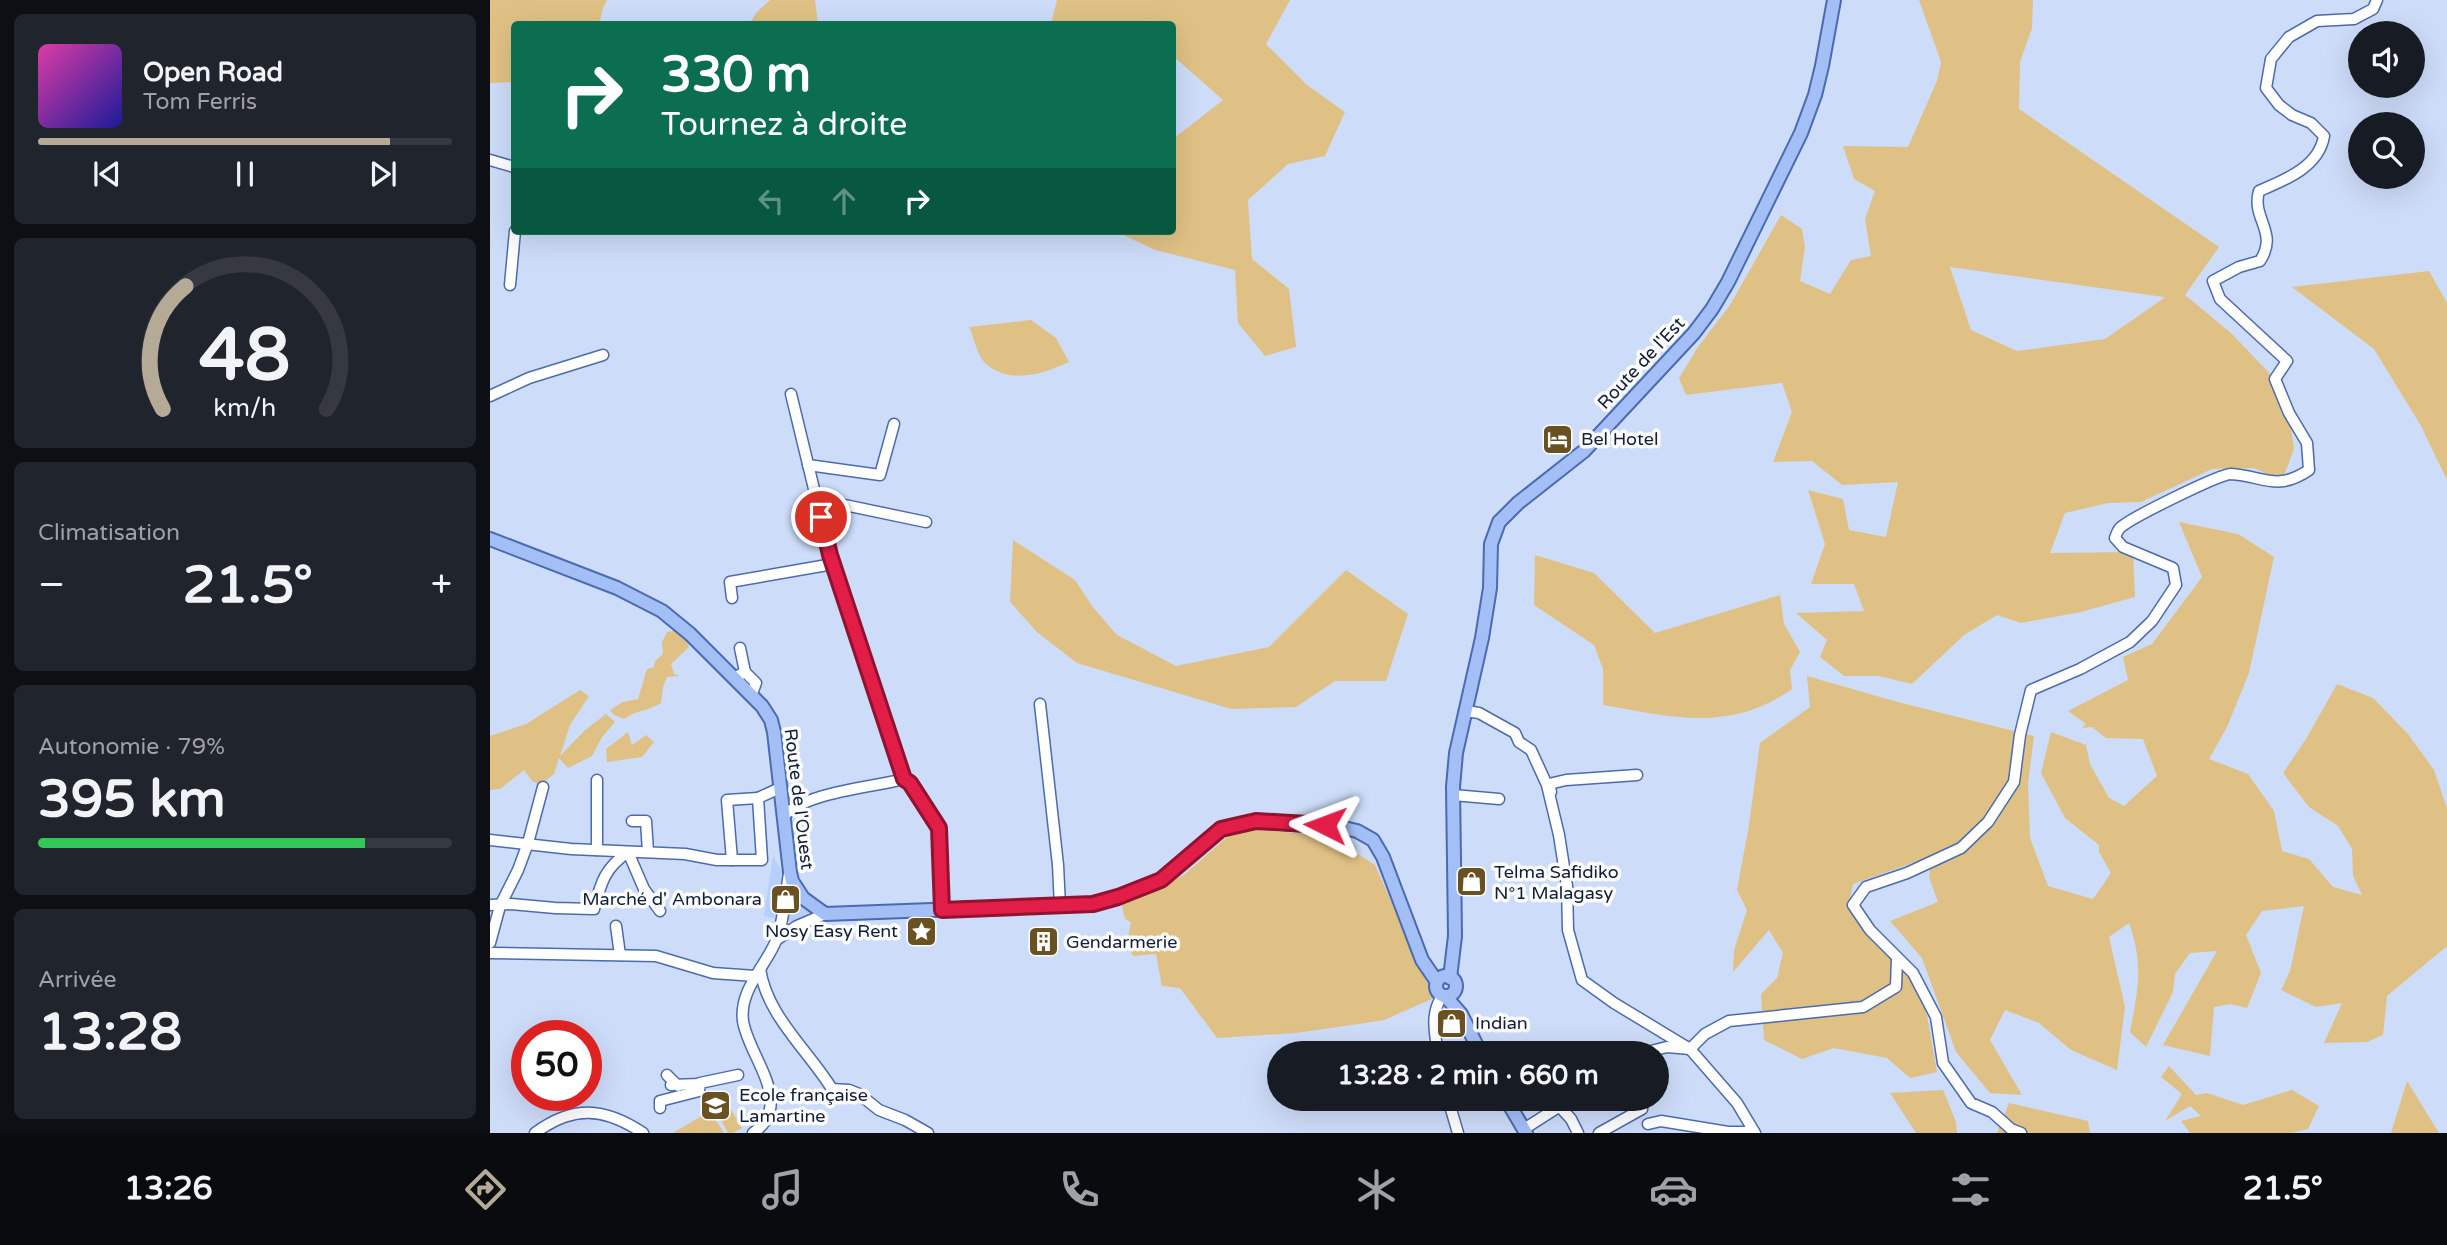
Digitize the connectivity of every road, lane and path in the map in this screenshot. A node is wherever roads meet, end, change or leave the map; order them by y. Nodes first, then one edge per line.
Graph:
1 (1834, 0) edge
2 (2377, 0) edge
3 (490, 160) edge
4 (511, 166) edge
5 (515, 235) edge
6 (510, 285) dead end
7 (603, 355) dead end
8 (791, 394) dead end
9 (490, 396) edge
10 (894, 424) dead end
11 (808, 465) junction
12 (817, 499) junction
13 (926, 522) dead end
14 (490, 539) edge
15 (833, 564) junction
16 (732, 598) dead end
17 (740, 648) dead end
18 (739, 675) junction
19 (1040, 704) dead end
20 (1466, 711) junction
21 (1637, 775) dead end
22 (904, 779) junction
23 (597, 780) dead end
24 (543, 787) dead end
25 (780, 788) junction
26 (1453, 795) junction
27 (758, 798) junction
28 (1499, 799) dead end
29 (1552, 800) junction
30 (783, 817) junction
31 (632, 821) dead end
32 (490, 840) edge
33 (528, 843) junction
34 (597, 850) junction
35 (628, 852) junction
36 (648, 852) junction
37 (732, 860) junction
38 (790, 872) junction
39 (495, 906) edge
40 (1060, 906) junction
41 (942, 910) junction
42 (660, 911) dead end
43 (825, 914) junction
44 (616, 926) dead end
45 (776, 940) junction
46 (490, 943) edge
47 (490, 953) edge
48 (620, 955) junction
49 (1897, 959) junction
50 (757, 973) junction
51 (1447, 989) junction
52 (1436, 1041) edge
53 (1474, 1041) edge
54 (1669, 1047) edge
55 (1690, 1049) junction
56 (738, 1074) dead end
57 (672, 1082) dead end
58 (700, 1084) junction
59 (660, 1108) dead end
60 (1452, 1111) edge
61 (1513, 1111) edge
62 (1554, 1111) edge
63 (1564, 1111) edge
64 (1631, 1111) edge
65 (1644, 1111) edge
66 (1650, 1129) edge
67 (1680, 1129) edge
68 (1525, 1131) edge
69 (1755, 1132) edge
70 (535, 1133) edge
71 (643, 1133) edge
72 (753, 1133) edge
73 (928, 1133) edge
74 (1458, 1133) edge
75 (1578, 1133) edge
76 (1599, 1133) edge
77 (2021, 1133) edge

1 - 20 main road, Route de l'Est
2 - 49 street
3 - 4 street
5 - 6 street
7 - 9 street
8 - 11 street
10 - 11 street
11 - 12 street
12 - 13 street
12 - 15 street
14 - 18 main road, Route de l'Ouest
15 - 16 street
15 - 22 street
17 - 18 street
18 - 25 main road, Route de l'Ouest
19 - 40 street
20 - 26 main road, Route de l'Est
20 - 29 street
21 - 29 street
22 - 30 street
22 - 41 street
23 - 34 street
24 - 33 street
25 - 27 street
25 - 30 main road, Route de l'Ouest
26 - 28 street
26 - 51 main road, Route de l'Est
27 - 37 street
27 - 37 street
29 - 55 street
30 - 38 main road, Route de l'Ouest
31 - 36 street
32 - 33 street
33 - 34 street
33 - 39 street
34 - 35 street
35 - 36 street
35 - 39 street
35 - 42 street
36 - 37 street
38 - 43 main road, Route de l'Ouest
38 - 45 street
39 - 46 street
40 - 41 main road
40 - 51 main road
41 - 43 main road
43 - 45 street
44 - 48 street
45 - 50 street
47 - 48 street
48 - 50 street
49 - 55 street
49 - 77 street
50 - 72 street
50 - 73 street
51 - 52 street, Route de l'Est
51 - 53 main road
54 - 55 street
55 - 69 street
56 - 58 street
57 - 58 street
58 - 59 street
60 - 74 street
61 - 68 main road
62 - 68 street
63 - 75 street
64 - 76 street
65 - 66 street
66 - 67 street
67 - 69 street
70 - 71 street

